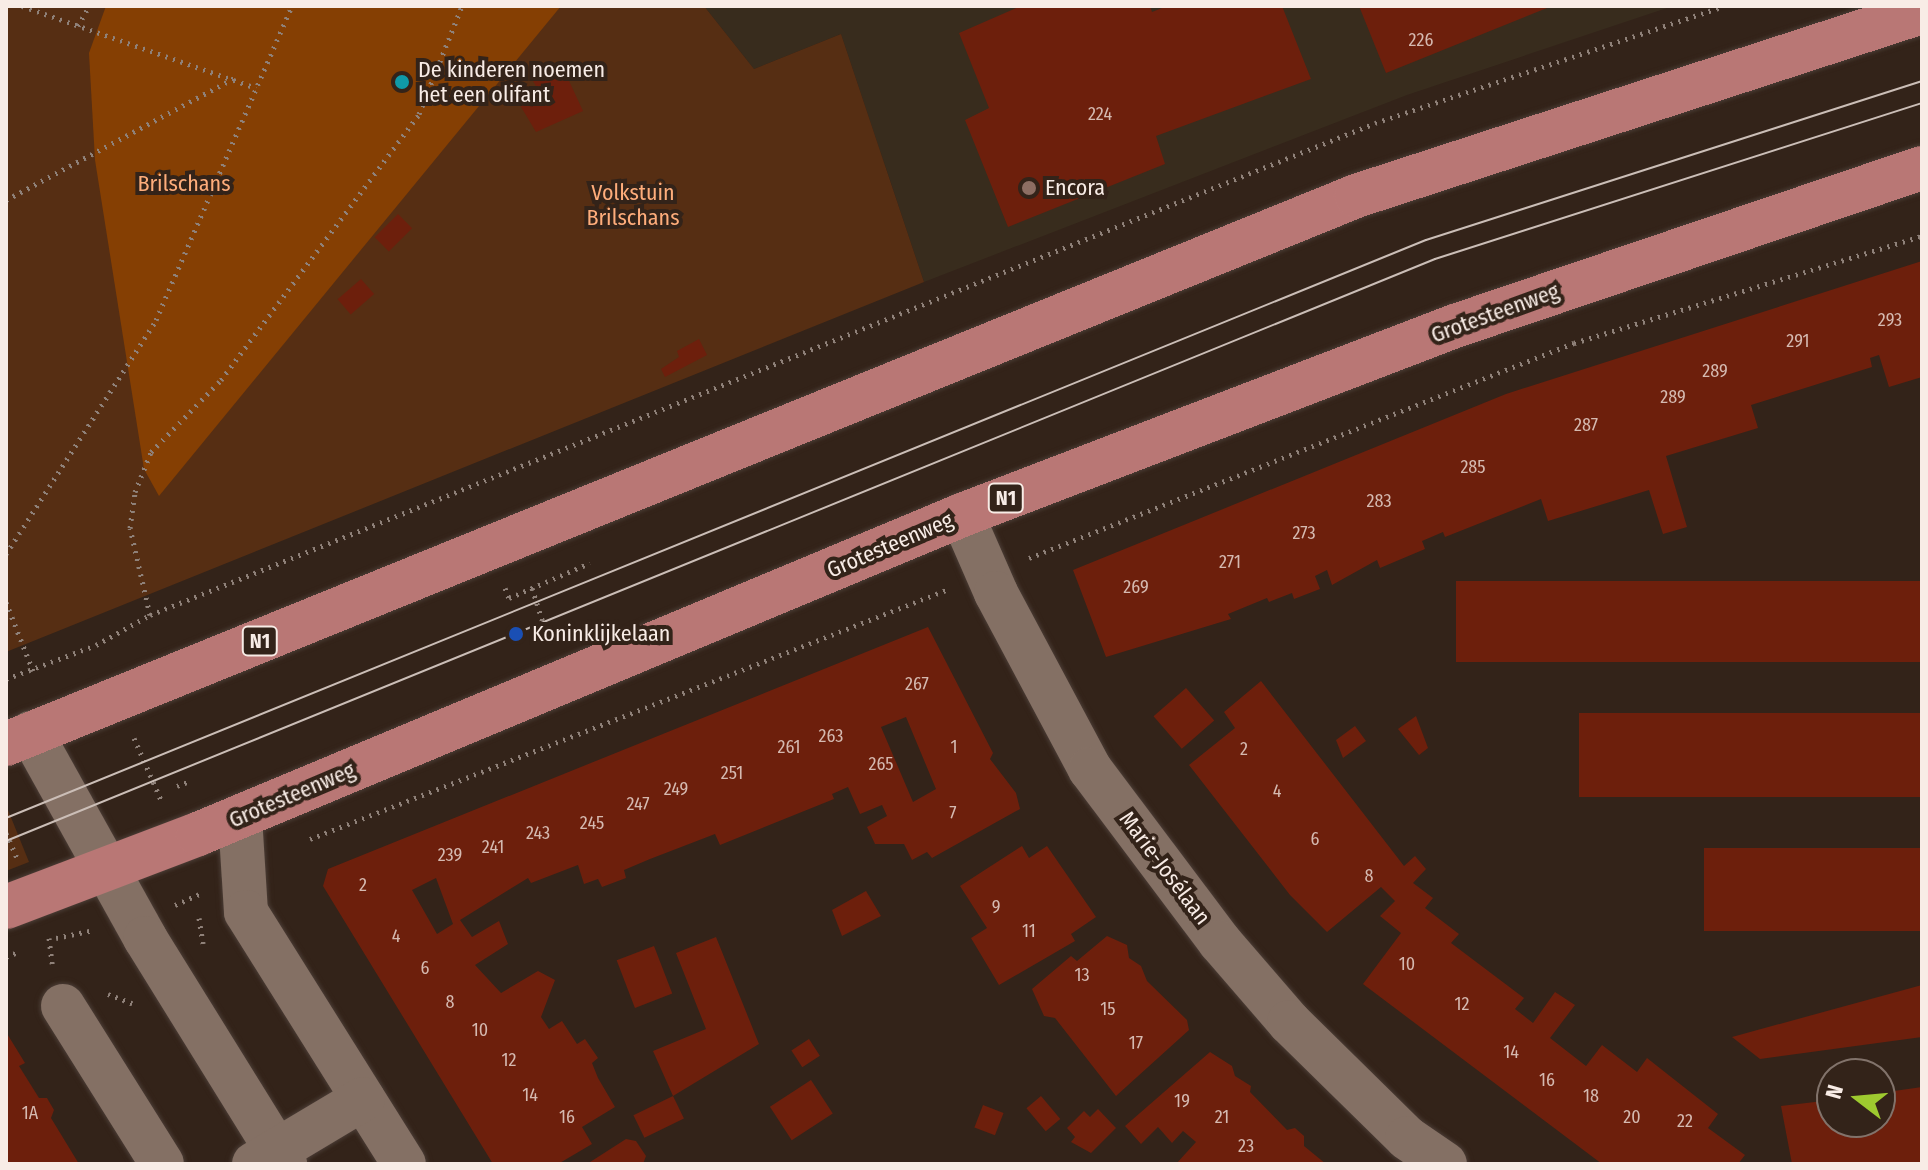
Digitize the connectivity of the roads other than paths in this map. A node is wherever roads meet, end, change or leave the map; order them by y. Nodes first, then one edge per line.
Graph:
1 (1922, 12) edge
2 (1922, 168) edge
3 (962, 515) junction
4 (19, 738) edge
5 (240, 817) junction
6 (106, 870) junction
7 (19, 902) edge
8 (73, 990) road end
9 (363, 1099) junction
10 (272, 1160) edge
11 (162, 1164) edge
12 (404, 1164) edge
13 (1445, 1164) edge

1 - 4 main road, N1
2 - 3 main road, Grotesteenweg / N1
3 - 5 main road, Grotesteenweg / N1
3 - 13 street, Marie-Josélaan
4 - 6 street
5 - 6 main road, Grotesteenweg / N1
5 - 9 street
6 - 7 main road, Grotesteenweg / N1
6 - 10 street
8 - 11 street
9 - 10 street
9 - 12 street

